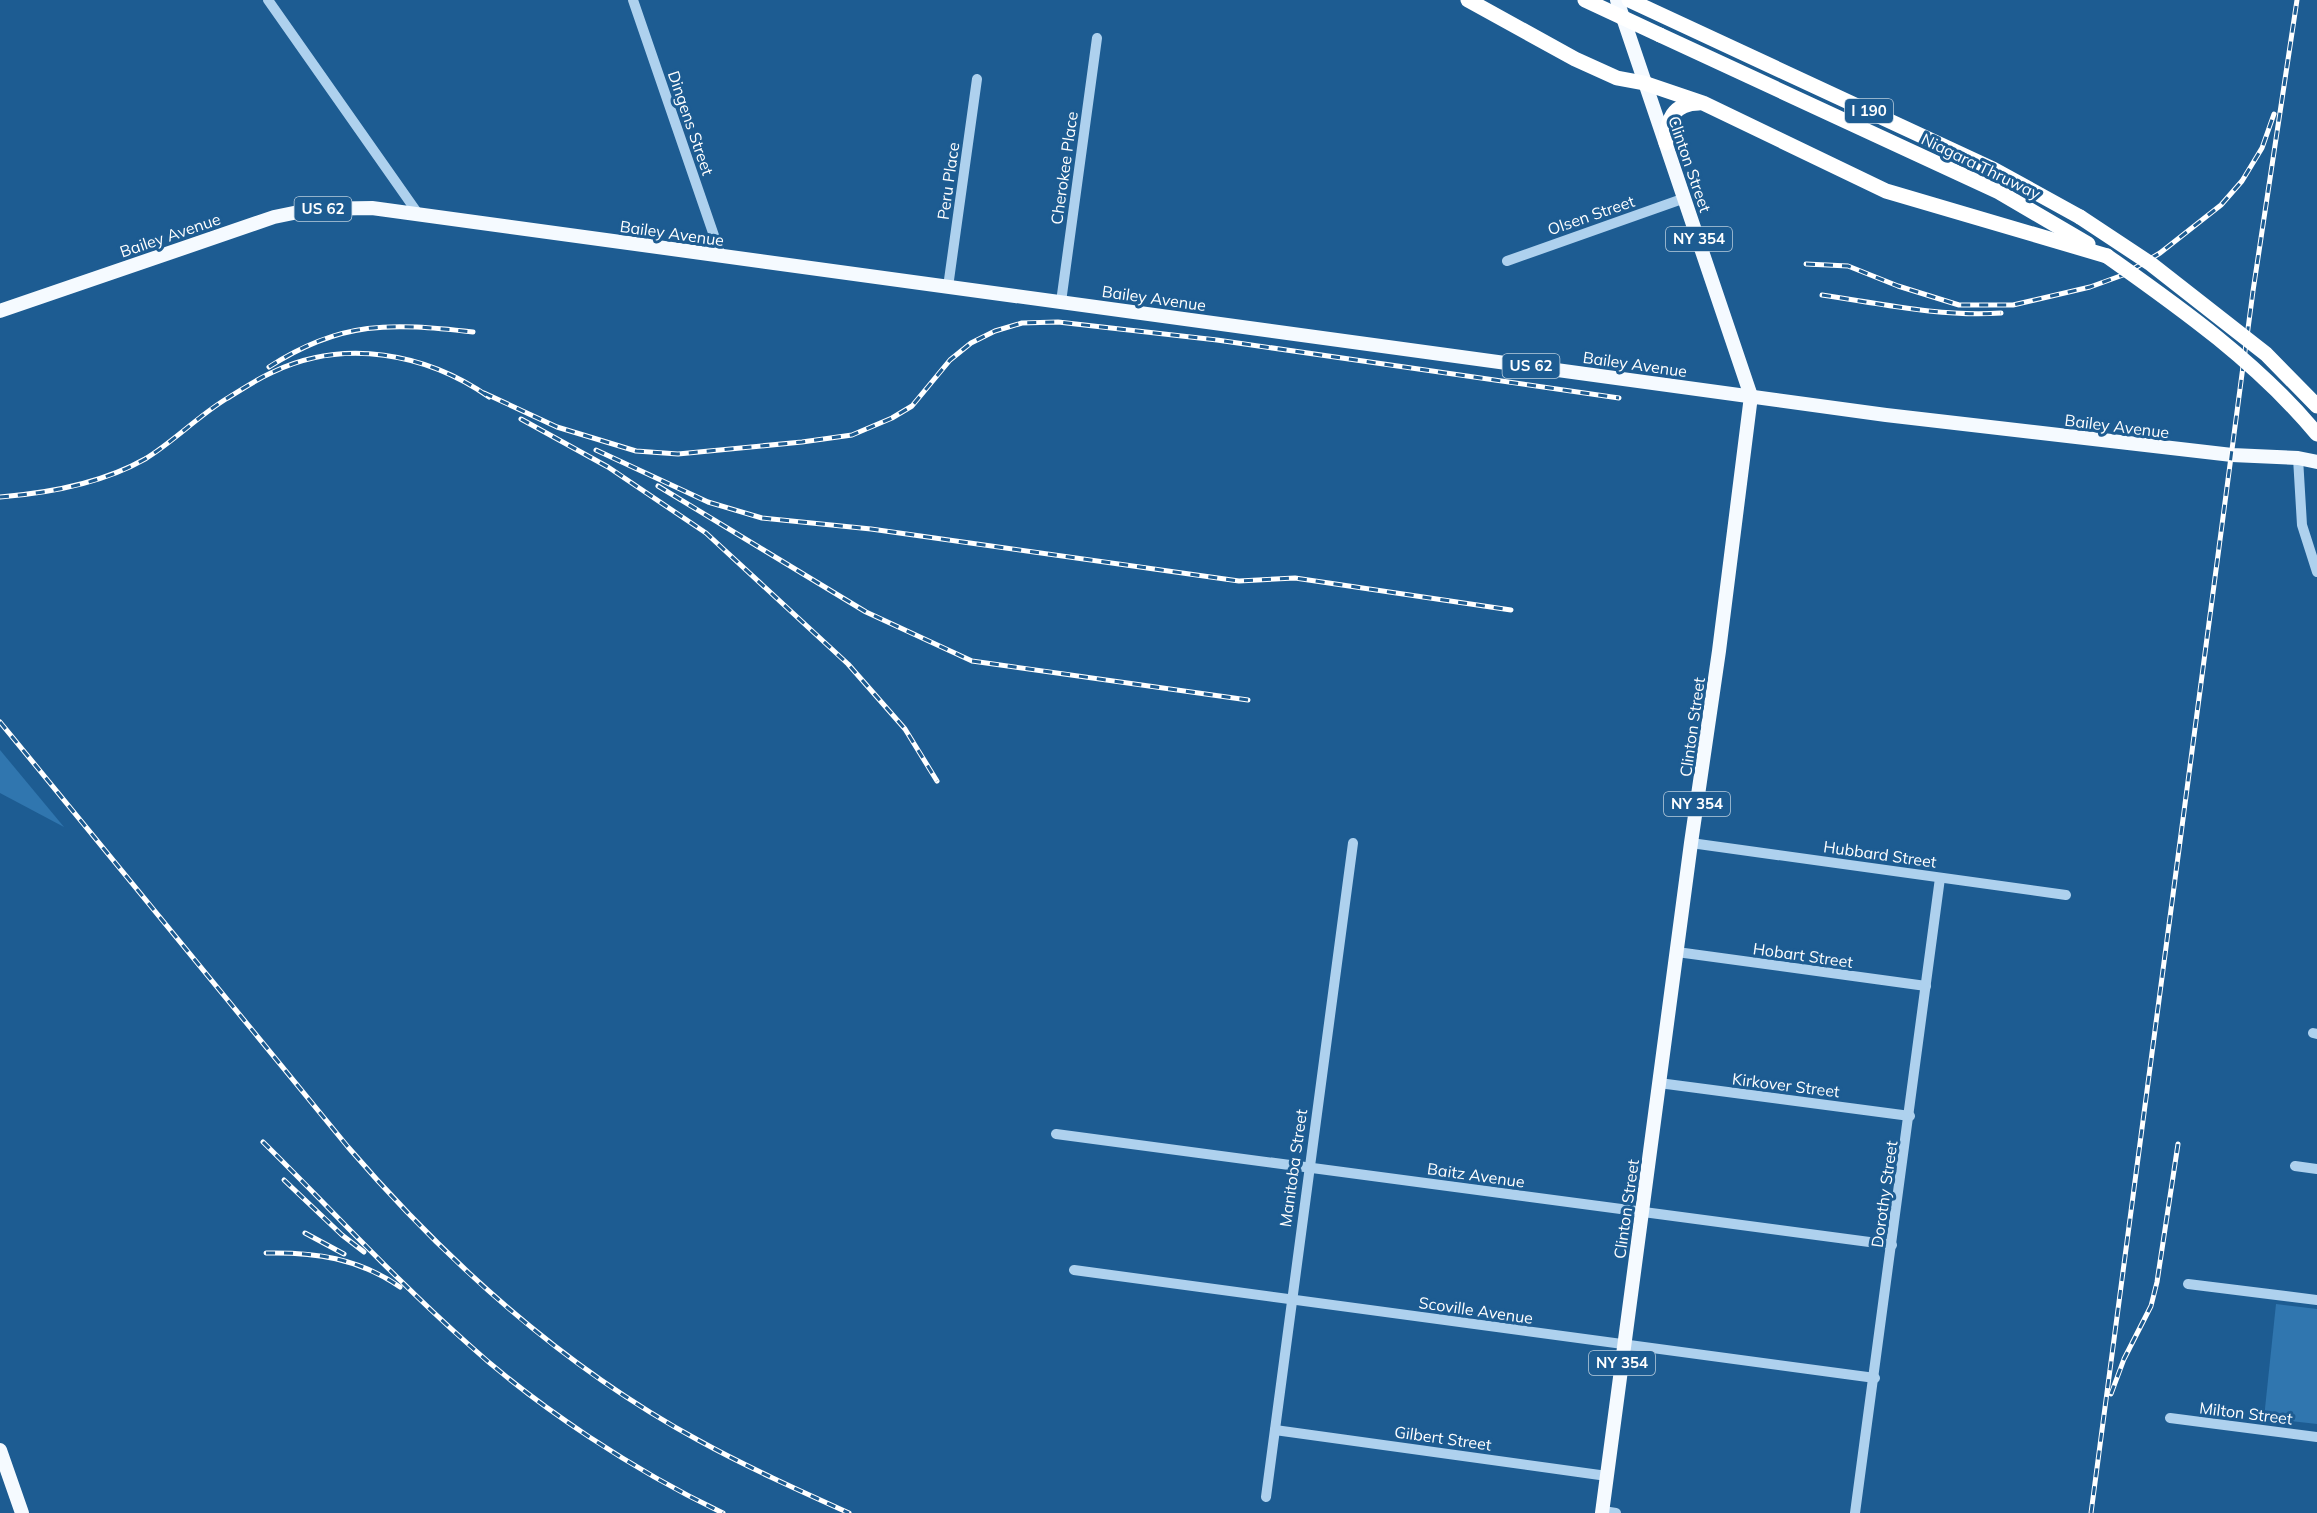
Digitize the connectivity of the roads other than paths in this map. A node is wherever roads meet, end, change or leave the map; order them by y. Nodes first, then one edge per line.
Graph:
1 (268, 0) edge
2 (633, 0) edge
3 (1468, 0) edge
4 (1585, 0) edge
5 (1617, 0) edge
6 (1629, 0) edge
7 (1097, 38) dead end
8 (977, 79) dead end
9 (1644, 83) junction
10 (1703, 103) junction
11 (1666, 143) junction
12 (1685, 198) junction
13 (419, 214) junction
14 (721, 256) junction
15 (2107, 256) junction
16 (1507, 261) dead end
17 (948, 287) junction
18 (1061, 302) junction
19 (0, 311) edge
20 (1751, 396) junction
21 (2317, 406) edge
22 (2317, 434) edge
23 (2298, 458) junction
24 (2317, 462) edge
25 (2317, 572) edge
26 (1353, 843) dead end
27 (1691, 843) junction
28 (1940, 878) junction
29 (2066, 895) dead end
30 (1677, 952) junction
31 (1926, 986) junction
32 (1659, 1083) junction
33 (1910, 1116) junction
34 (1056, 1134) dead end
35 (2295, 1166) dead end
36 (1308, 1167) junction
37 (2317, 1169) edge
38 (1642, 1212) junction
39 (1892, 1245) junction
40 (1074, 1270) dead end
41 (2188, 1284) dead end
42 (1291, 1300) junction
43 (2317, 1300) edge
44 (1625, 1344) junction
45 (1875, 1378) junction
46 (2170, 1418) dead end
47 (1275, 1430) junction
48 (2317, 1437) edge
49 (0, 1450) edge
50 (1607, 1476) junction
51 (1266, 1497) dead end
52 (1607, 1512) edge
53 (22, 1513) edge
54 (1855, 1513) edge

1 - 13 street
2 - 14 street, Dingens Street
3 - 9 highway
4 - 15 highway, Niagara Thruway / I 190, bridge
5 - 9 main road, Clinton Street / NY 354
6 - 21 highway, Niagara Thruway / I 190, bridge
7 - 18 street, Cherokee Place
8 - 17 street, Peru Place
9 - 10 highway
9 - 11 main road, Clinton Street / NY 354
10 - 11 highway
10 - 15 highway
11 - 12 main road, Clinton Street / NY 354
12 - 16 street, Olsen Street
12 - 20 main road, Clinton Street / NY 354
13 - 14 main road, Bailey Avenue / US 62
13 - 19 main road, Bailey Avenue / US 62
14 - 17 main road, Bailey Avenue / US 62
15 - 22 highway, Niagara Thruway / I 190, bridge
17 - 18 main road, Bailey Avenue / US 62
18 - 20 main road, Bailey Avenue / US 62
20 - 23 main road, Bailey Avenue / US 62
20 - 27 main road, Clinton Street / NY 354
23 - 24 main road, Bailey Avenue / US 62
23 - 25 street
26 - 36 street, Manitoba Street
27 - 28 street, Hubbard Street
27 - 30 main road, Clinton Street / NY 354
28 - 29 street, Hubbard Street
28 - 31 street, Dorothy Street
30 - 31 street, Hobart Street
30 - 32 main road, Clinton Street / NY 354
31 - 33 street, Dorothy Street
32 - 33 street, Kirkover Street
32 - 38 main road, Clinton Street / NY 354
33 - 39 street, Dorothy Street
34 - 36 street, Baitz Avenue
35 - 37 street
36 - 38 street, Baitz Avenue
36 - 42 street, Manitoba Street
38 - 39 street, Baitz Avenue
38 - 44 main road, Clinton Street / NY 354
39 - 45 street, Dorothy Street
40 - 42 street, Scoville Avenue
41 - 43 street
42 - 44 street, Scoville Avenue
42 - 47 street, Manitoba Street
44 - 45 street, Scoville Avenue
44 - 50 main road, Clinton Street / NY 354
45 - 54 street, Dorothy Street
46 - 48 street, Milton Street
47 - 50 street, Gilbert Street
47 - 51 street, Manitoba Street
49 - 53 main road
50 - 52 main road, Clinton Street / NY 354

